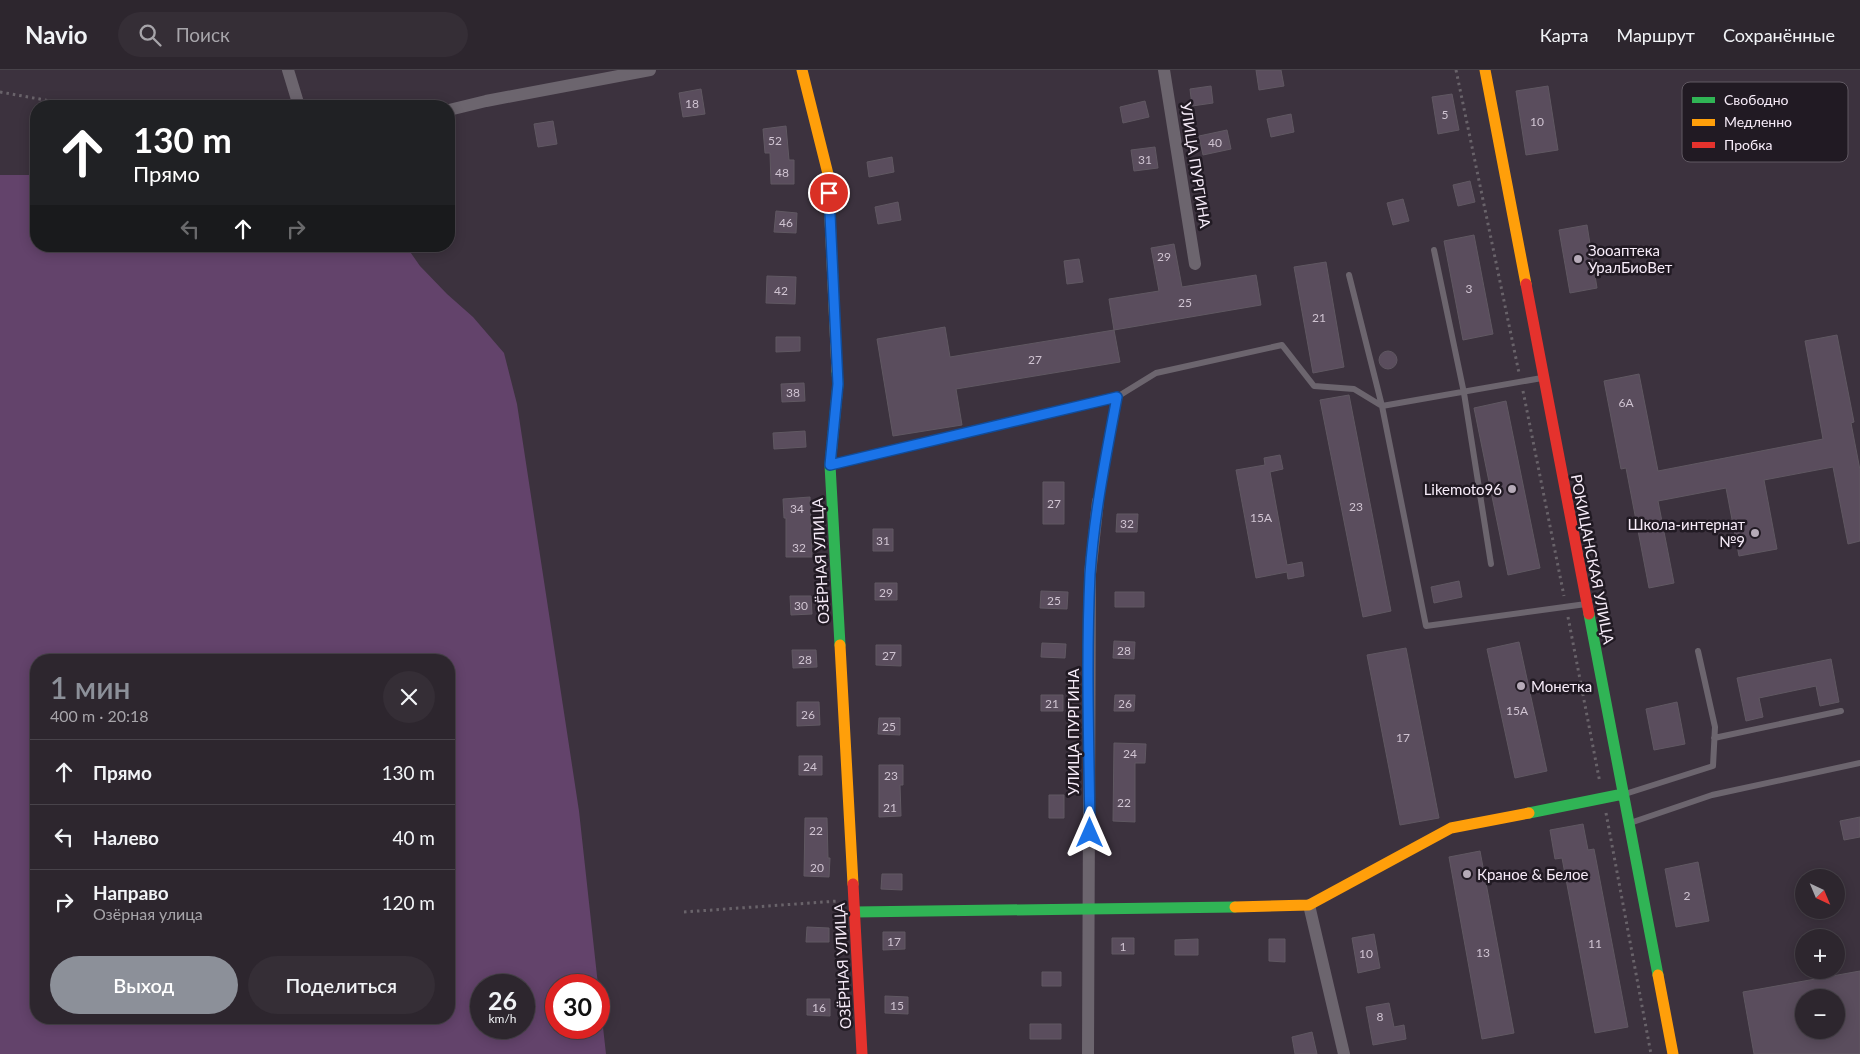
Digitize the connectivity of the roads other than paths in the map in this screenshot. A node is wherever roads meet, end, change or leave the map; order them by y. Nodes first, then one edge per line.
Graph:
1 (288, 70) edge
2 (650, 70) edge
3 (802, 70) edge
4 (1164, 70) edge
5 (1485, 70) edge
6 (297, 100) edge
7 (455, 109) edge
8 (1434, 250) dead end
9 (1195, 264) dead end
10 (1348, 275) dead end
11 (1543, 378) junction
12 (1464, 393) junction
13 (1117, 397) junction
14 (1382, 406) junction
15 (830, 465) junction
16 (1098, 501) joint
17 (1491, 564) dead end
18 (1587, 604) junction
19 (1698, 651) dead end
20 (1841, 711) dead end
21 (1714, 738) junction
22 (1860, 763) edge
23 (1623, 794) junction
24 (1629, 823) junction
25 (1309, 904) junction
26 (1090, 910) junction
27 (855, 912) junction
28 (862, 1054) edge
29 (1088, 1054) edge
30 (1344, 1054) edge
31 (1673, 1054) edge

1 - 6 street
2 - 7 street
3 - 15 street, ОЗЁРНАЯ УЛИЦА
4 - 9 street, УЛИЦА ПУРГИНА
5 - 11 street, РОКИЦАНСКАЯ УЛИЦА
8 - 12 lane
10 - 14 lane
11 - 12 lane
11 - 18 street, РОКИЦАНСКАЯ УЛИЦА
12 - 14 lane
12 - 17 lane
13 - 14 lane
13 - 15 lane
13 - 16 lane
14 - 18 lane
15 - 27 street, ОЗЁРНАЯ УЛИЦА
16 - 26 street, УЛИЦА ПУРГИНА
18 - 23 street, РОКИЦАНСКАЯ УЛИЦА
19 - 21 lane
20 - 21 lane
21 - 23 lane
22 - 24 lane
23 - 24 street, РОКИЦАНСКАЯ УЛИЦА
23 - 25 street
24 - 31 street, РОКИЦАНСКАЯ УЛИЦА
25 - 26 street
25 - 30 street
26 - 27 street
26 - 29 street, УЛИЦА ПУРГИНА
27 - 28 street, ОЗЁРНАЯ УЛИЦА

